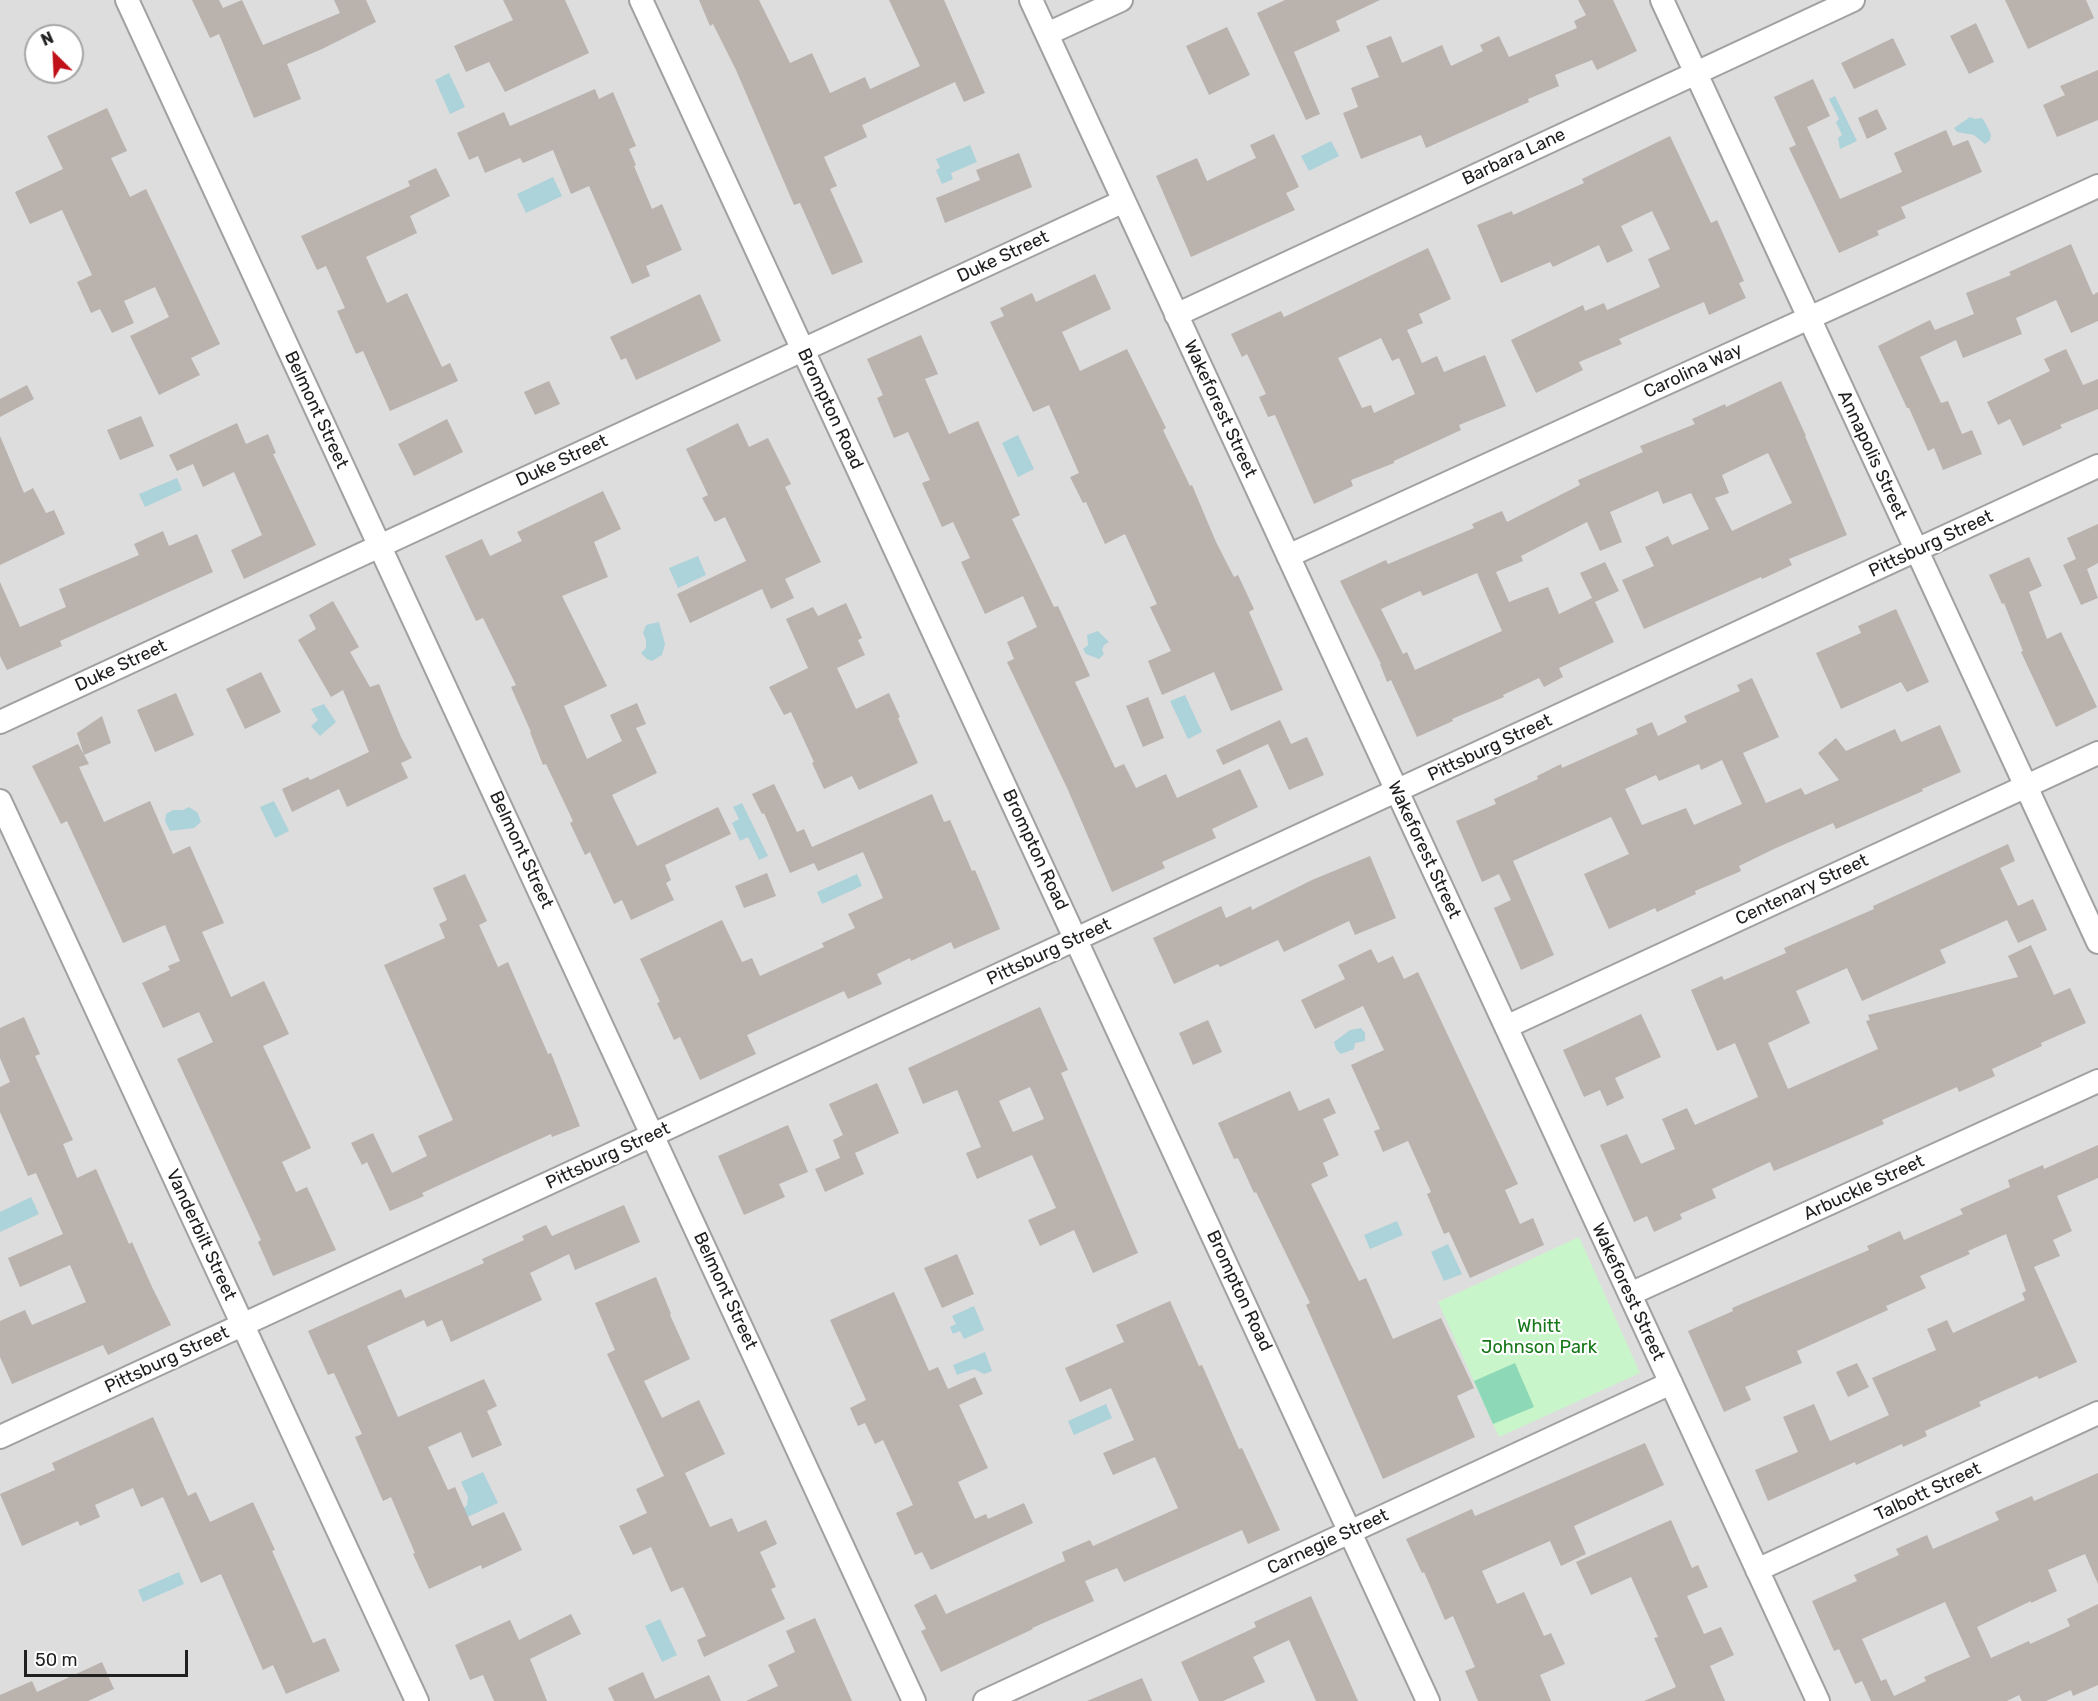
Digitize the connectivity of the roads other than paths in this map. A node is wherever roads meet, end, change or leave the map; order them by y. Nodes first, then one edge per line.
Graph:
1 (127, 0) edge
2 (641, 0) edge
3 (1031, 0) edge
4 (1121, 0) edge
5 (1662, 0) edge
6 (1853, 0) edge
7 (1047, 34) junction
8 (1695, 73) junction
9 (2098, 186) edge
10 (1124, 201) junction
11 (1176, 315) junction
12 (1809, 317) junction
13 (803, 350) junction
14 (2098, 466) edge
15 (380, 546) junction
16 (1916, 550) junction
17 (1288, 556) junction
18 (0, 722) edge
19 (2098, 753) edge
20 (2026, 786) junction
21 (1397, 791) junction
22 (0, 801) edge
23 (1076, 939) junction
24 (2098, 942) edge
25 (1506, 1027) junction
26 (2098, 1081) edge
27 (653, 1135) junction
28 (1630, 1294) junction
29 (243, 1325) junction
30 (1671, 1383) junction
31 (2098, 1413) edge
32 (0, 1437) edge
33 (1350, 1532) junction
34 (1757, 1570) junction
35 (417, 1701) edge
36 (915, 1701) edge
37 (985, 1701) edge
38 (1428, 1701) edge
39 (1818, 1701) edge

1 - 15 street, Belmont Street
2 - 13 street, Brompton Road
3 - 7 street, Wakeforest Street
4 - 7 street
5 - 8 street, Annapolis Street
6 - 8 street, Barbara Lane
7 - 10 street, Wakeforest Street
8 - 11 street, Barbara Lane
8 - 12 street, Annapolis Street
9 - 12 street, Carolina Way
10 - 11 street, Wakeforest Street
10 - 13 street, Duke Street
11 - 17 street, Wakeforest Street
12 - 16 street, Annapolis Street
12 - 17 street, Carolina Way
13 - 15 street, Duke Street
13 - 23 street, Brompton Road
14 - 16 street, Pittsburg Street
15 - 18 street, Duke Street
15 - 27 street, Belmont Street
16 - 20 street, Annapolis Street
16 - 21 street, Pittsburg Street
17 - 21 street, Wakeforest Street
19 - 20 street, Centenary Street
20 - 24 street, Annapolis Street
20 - 25 street, Centenary Street
21 - 23 street, Pittsburg Street
21 - 25 street, Wakeforest Street
22 - 29 street, Vanderbilt Street
23 - 27 street, Pittsburg Street
23 - 33 street, Brompton Road
25 - 28 street, Wakeforest Street
26 - 28 street, Arbuckle Street
27 - 29 street, Pittsburg Street
27 - 36 street, Belmont Street
28 - 30 street, Wakeforest Street
29 - 32 street, Pittsburg Street
29 - 35 street, Vanderbilt Street
30 - 33 street, Carnegie Street
30 - 34 street, Wakeforest Street
31 - 34 street, Talbott Street
33 - 37 street, Carnegie Street
33 - 38 street, Brompton Road
34 - 39 street, Wakeforest Street

